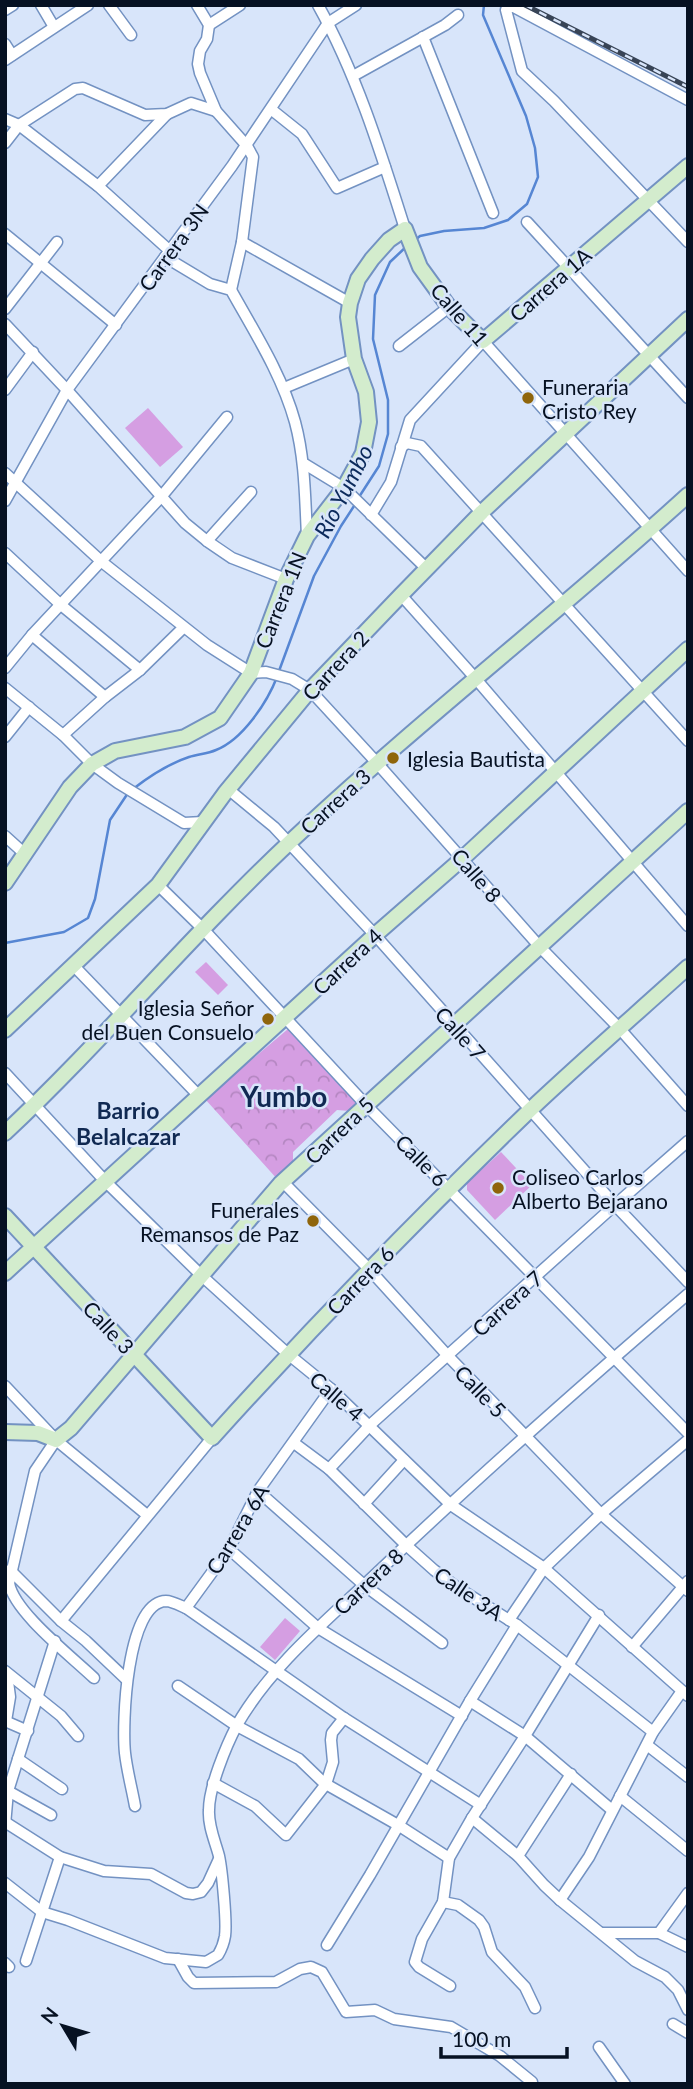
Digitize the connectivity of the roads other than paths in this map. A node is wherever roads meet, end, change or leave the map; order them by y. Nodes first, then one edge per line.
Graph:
1 (13, 5) edge
2 (41, 5) edge
3 (88, 5) edge
4 (109, 5) edge
5 (197, 5) edge
6 (240, 5) edge
7 (318, 5) edge
8 (356, 5) edge
9 (5, 10) edge
10 (458, 15) dead end
11 (328, 23) junction
12 (209, 25) junction
13 (54, 27) junction
14 (131, 35) dead end
15 (423, 37) junction
16 (5, 44) edge
17 (9, 57) edge
18 (353, 76) junction
19 (688, 100) edge
20 (272, 110) junction
21 (216, 111) junction
22 (167, 114) junction
23 (5, 120) edge
24 (19, 125) junction
25 (5, 143) edge
26 (247, 146) junction
27 (688, 166) edge
28 (385, 167) junction
29 (98, 186) junction
30 (648, 200) junction
31 (493, 214) dead end
32 (527, 222) dead end
33 (405, 230) junction
34 (5, 234) edge
35 (242, 242) junction
36 (688, 242) edge
37 (57, 243) dead end
38 (167, 254) junction
39 (41, 265) junction
40 (569, 268) junction
41 (231, 290) junction
42 (350, 303) junction
43 (449, 307) junction
44 (5, 309) edge
45 (688, 319) edge
46 (5, 324) edge
47 (116, 325) junction
48 (483, 341) junction
49 (399, 346) dead end
50 (33, 352) junction
51 (649, 356) junction
52 (354, 359) junction
53 (284, 388) junction
54 (5, 390) edge
55 (67, 390) junction
56 (688, 398) edge
57 (227, 417) dead end
58 (566, 434) junction
59 (401, 447) junction
60 (303, 463) junction
61 (5, 473) edge
62 (16, 483) junction
63 (346, 490) junction
64 (251, 492) dead end
65 (688, 495) edge
66 (161, 497) junction
67 (5, 501) edge
68 (369, 512) junction
69 (482, 512) junction
70 (650, 529) junction
71 (307, 536) junction
72 (207, 541) junction
73 (5, 553) edge
74 (102, 562) junction
75 (426, 569) junction
76 (688, 571) edge
77 (286, 579) junction
78 (401, 595) junction
79 (565, 604) junction
80 (61, 605) junction
81 (183, 628) junction
82 (32, 635) junction
83 (688, 649) edge
84 (5, 668) edge
85 (140, 670) junction
86 (251, 673) junction
87 (476, 679) junction
88 (5, 688) edge
89 (310, 690) junction
90 (642, 691) junction
91 (105, 697) junction
92 (29, 707) junction
93 (63, 735) junction
94 (5, 737) edge
95 (688, 741) edge
96 (377, 762) junction
97 (92, 764) junction
98 (556, 771) junction
99 (228, 789) junction
100 (688, 811) edge
101 (203, 822) junction
102 (184, 823) junction
103 (5, 836) edge
104 (188, 842) junction
105 (289, 843) junction
106 (26, 855) junction
107 (463, 858) junction
108 (632, 861) junction
109 (5, 883) edge
110 (158, 884) junction
111 (688, 926) edge
112 (203, 929) junction
113 (375, 935) junction
114 (540, 947) junction
115 (74, 966) junction
116 (688, 967) edge
117 (122, 1016) junction
118 (285, 1018) junction
119 (453, 1024) junction
120 (620, 1029) junction
121 (5, 1030) edge
122 (5, 1073) edge
123 (200, 1097) junction
124 (36, 1104) junction
125 (366, 1104) junction
126 (688, 1106) edge
127 (531, 1110) junction
128 (5, 1133) edge
129 (688, 1141) edge
130 (106, 1182) junction
131 (282, 1182) junction
132 (451, 1189) junction
133 (615, 1205) junction
134 (5, 1216) edge
135 (34, 1247) junction
136 (369, 1269) junction
137 (5, 1273) edge
138 (202, 1276) junction
139 (536, 1277) junction
140 (688, 1282) edge
141 (688, 1294) edge
142 (134, 1354) junction
143 (288, 1354) junction
144 (448, 1356) junction
145 (615, 1356) junction
146 (5, 1386) edge
147 (331, 1389) junction
148 (370, 1425) junction
149 (5, 1432) edge
150 (688, 1433) edge
151 (525, 1436) junction
152 (212, 1438) junction
153 (56, 1440) junction
154 (688, 1440) edge
155 (293, 1443) junction
156 (404, 1460) junction
157 (329, 1469) junction
158 (258, 1491) junction
159 (364, 1504) junction
160 (451, 1505) junction
161 (601, 1514) junction
162 (147, 1515) junction
163 (406, 1545) junction
164 (229, 1549) junction
165 (544, 1568) junction
166 (9, 1571) edge
167 (9, 1583) junction
168 (364, 1585) junction
169 (686, 1586) edge
170 (5, 1595) edge
171 (186, 1608) junction
172 (599, 1615) junction
173 (61, 1621) junction
174 (513, 1623) junction
175 (318, 1628) junction
176 (55, 1641) junction
177 (443, 1643) dead end
178 (632, 1647) junction
179 (569, 1664) junction
180 (6, 1672) edge
181 (275, 1672) junction
182 (93, 1678) dead end
183 (126, 1679) junction
184 (178, 1686) dead end
185 (685, 1694) edge
186 (38, 1696) junction
187 (470, 1701) junction
188 (461, 1716) junction
189 (344, 1718) junction
190 (6, 1721) edge
191 (237, 1726) junction
192 (28, 1731) junction
193 (653, 1732) junction
194 (78, 1736) dead end
195 (525, 1736) junction
196 (647, 1745) junction
197 (18, 1759) junction
198 (429, 1772) junction
199 (571, 1774) junction
200 (688, 1777) edge
201 (213, 1783) junction
202 (326, 1784) junction
203 (62, 1790) dead end
204 (8, 1791) junction
205 (620, 1796) junction
206 (481, 1805) junction
207 (135, 1806) dead end
208 (612, 1810) junction
209 (51, 1815) dead end
210 (471, 1818) junction
211 (6, 1823) edge
212 (398, 1825) junction
213 (688, 1851) edge
214 (518, 1856) junction
215 (60, 1857) junction
216 (219, 1858) junction
217 (449, 1858) junction
218 (5, 1883) edge
219 (688, 1893) edge
220 (560, 1900) junction
221 (443, 1902) junction
222 (42, 1912) junction
223 (602, 1933) junction
224 (659, 1933) junction
225 (327, 1945) dead end
226 (688, 1947) edge
227 (178, 1959) junction
228 (26, 1961) dead end
229 (450, 1986) dead end
230 (535, 2008) dead end
231 (688, 2010) edge
232 (673, 2024) dead end
233 (688, 2033) edge
234 (599, 2047) dead end
235 (532, 2082) dead end
236 (625, 2084) edge

1 - 9 street
2 - 13 street
3 - 13 street
4 - 14 street
5 - 12 street
6 - 12 street
7 - 11 street, Calle 11
8 - 11 street, Carrera 3N
10 - 15 street
11 - 18 street, Calle 11
11 - 20 street, Carrera 3N
12 - 21 street
13 - 17 street
15 - 18 street
15 - 31 street
16 - 17 street
18 - 28 street, Calle 11
19 - 30 street
20 - 26 street, Carrera 3N
20 - 28 street
21 - 22 street
21 - 26 street
22 - 24 street
22 - 29 street
23 - 24 street
24 - 25 street
24 - 29 street
26 - 35 street
26 - 38 street, Carrera 3N
27 - 30 street, Carrera 1A
28 - 33 street, Calle 11
29 - 38 street
30 - 36 street
30 - 40 street, Carrera 1A
32 - 40 street
33 - 42 street, Carrera 1N
33 - 43 street, Calle 11
34 - 39 street
35 - 41 street
35 - 42 street
37 - 39 street
38 - 41 street
38 - 47 street, Carrera 3N
39 - 44 street
39 - 47 street
40 - 48 street, Carrera 1A
40 - 51 street
41 - 53 street
42 - 52 street, Carrera 1N
43 - 48 street, Calle 11
43 - 49 street
45 - 51 street, Carrera 2
46 - 50 street
47 - 55 street, Carrera 3N
48 - 58 street, Calle 11
48 - 59 street, Carrera 1A
50 - 54 street
50 - 55 street
51 - 56 street
51 - 58 street, Carrera 2
52 - 53 street
52 - 63 street, Carrera 1N
53 - 60 street
55 - 62 street, Carrera 3N
55 - 66 street
57 - 66 street
58 - 69 street, Carrera 2
58 - 70 street, Calle 11
59 - 68 street, Carrera 1A
59 - 69 street
60 - 63 street
60 - 71 street
61 - 62 street
62 - 67 street, Carrera 3N
62 - 74 street
63 - 68 street
63 - 71 street, Carrera 1N
64 - 72 street
65 - 70 street, Carrera 3
66 - 72 street
66 - 74 street
68 - 75 street
69 - 75 street, Carrera 2
69 - 79 street
70 - 76 street, Calle 11
70 - 79 street, Carrera 3
71 - 77 street, Carrera 1N
72 - 77 street
73 - 80 street
74 - 80 street
74 - 81 street
75 - 78 street, Carrera 2
77 - 86 street, Carrera 1N
78 - 87 street
78 - 89 street, Carrera 2
79 - 87 street, Carrera 3
79 - 90 street
80 - 82 street
80 - 85 street
81 - 85 street
81 - 86 street
82 - 84 street
82 - 91 street
83 - 90 street, Carrera 4
85 - 91 street
86 - 89 street, Calle 8
86 - 97 street, Carrera 1N
87 - 96 street, Carrera 3
87 - 98 street
88 - 92 street
89 - 96 street, Calle 8
89 - 99 street, Carrera 2
90 - 95 street
90 - 98 street, Carrera 4
91 - 93 street
92 - 93 street
92 - 94 street
93 - 97 street
96 - 105 street, Carrera 3
96 - 107 street, Calle 8
97 - 102 street
97 - 106 street, Carrera 1N
98 - 107 street, Carrera 4
98 - 108 street
99 - 101 street, Carrera 2
99 - 105 street, Calle 7
100 - 108 street, Carrera 5
101 - 102 street
101 - 104 street, Carrera 2
102 - 104 street
103 - 106 street
104 - 110 street, Carrera 2
105 - 112 street, Carrera 3
105 - 113 street, Calle 7
106 - 109 street, Carrera 1N
107 - 113 street, Carrera 4
107 - 114 street, Calle 8
108 - 111 street
108 - 114 street, Carrera 5
110 - 112 street, Calle 6
110 - 115 street, Carrera 2
112 - 117 street, Carrera 3
112 - 118 street, Calle 6
113 - 118 street, Carrera 4
113 - 119 street, Calle 7
114 - 119 street, Carrera 5
114 - 120 street, Calle 8
115 - 117 street
115 - 121 street, Carrera 2
116 - 120 street, Carrera 6
117 - 123 street
117 - 124 street, Carrera 3
118 - 123 street, Carrera 4
118 - 125 street, Calle 6
119 - 125 street, Carrera 5
119 - 127 street, Calle 7
120 - 126 street, Calle 8
120 - 127 street, Carrera 6
122 - 124 street, Calle 4
123 - 130 street, Carrera 4
124 - 128 street, Carrera 3
124 - 130 street, Calle 4
125 - 131 street, Carrera 5
125 - 132 street, Calle 6
127 - 132 street, Carrera 6
127 - 133 street, Calle 7
129 - 133 street, Carrera 7
130 - 135 street, Carrera 4
130 - 138 street, Calle 4
131 - 136 street, Calle 5
131 - 138 street, Carrera 5
132 - 136 street, Carrera 6
132 - 139 street, Calle 6
133 - 139 street, Carrera 7
133 - 140 street, Calle 7
134 - 135 street, Calle 3
135 - 137 street, Carrera 4
135 - 142 street, Calle 3
136 - 143 street, Carrera 6
136 - 144 street, Calle 5
138 - 142 street, Carrera 5
138 - 143 street, Calle 4
139 - 144 street, Carrera 7
139 - 145 street, Calle 6
141 - 145 street, Carrera 8
142 - 152 street, Calle 3
142 - 153 street, Carrera 5
143 - 147 street, Calle 4
143 - 152 street, Carrera 6
144 - 148 street, Carrera 7
144 - 151 street, Calle 5
145 - 150 street, Calle 6
145 - 151 street, Carrera 8
146 - 153 street
147 - 148 street, Calle 4
147 - 155 street, Carrera 6A
148 - 156 street, Calle 4
148 - 157 street, Carrera 7
149 - 153 street
151 - 160 street, Carrera 8
151 - 161 street, Calle 5
152 - 162 street, Carrera 6
153 - 162 street
153 - 166 street
154 - 161 street
155 - 157 street, Calle 3A
155 - 158 street, Carrera 6A
156 - 159 street
156 - 160 street, Calle 4
157 - 159 street, Calle 3A
158 - 164 street, Carrera 6A
158 - 168 street
159 - 163 street, Calle 3A
160 - 163 street, Carrera 8
160 - 165 street, Calle 4
161 - 165 street
161 - 169 street, Calle 5
162 - 173 street, Carrera 6
163 - 168 street, Carrera 8
163 - 174 street, Calle 3A
164 - 171 street, Carrera 6A
164 - 175 street
165 - 172 street, Calle 4
165 - 174 street
166 - 167 street
166 - 173 street
167 - 170 street
167 - 176 street
168 - 175 street, Carrera 8
168 - 177 street
169 - 178 street
171 - 181 street
171 - 183 street
172 - 178 street, Calle 4
172 - 179 street
173 - 183 street
174 - 179 street, Calle 3A
174 - 187 street
175 - 181 street, Carrera 8
175 - 188 street
176 - 182 street
176 - 186 street
178 - 185 street, Calle 4
179 - 193 street, Calle 3A
179 - 195 street
180 - 186 street
180 - 190 street
181 - 189 street
181 - 191 street, Carrera 8
183 - 207 street
184 - 191 street
185 - 193 street
186 - 192 street
186 - 194 street
187 - 188 street
187 - 195 street
188 - 198 street
189 - 198 street
189 - 202 street
190 - 192 street
191 - 201 street, Carrera 8
191 - 202 street
192 - 197 street
193 - 196 street
195 - 199 street
195 - 206 street
196 - 200 street
196 - 205 street
197 - 203 street
197 - 204 street
198 - 206 street
198 - 212 street
199 - 208 street
199 - 214 street
201 - 202 street
201 - 216 street, Carrera 8
202 - 212 street
204 - 209 street
204 - 211 street
205 - 208 street
205 - 213 street
206 - 210 street
208 - 220 street
210 - 214 street
210 - 217 street
211 - 215 street
212 - 217 street
212 - 225 street
214 - 220 street
215 - 216 street
215 - 222 street
216 - 227 street, Carrera 8
217 - 221 street
218 - 222 street
219 - 224 street
220 - 223 street
221 - 229 street
221 - 230 street
222 - 227 street
222 - 228 street
223 - 224 street
223 - 231 street
224 - 226 street
227 - 235 street
232 - 233 street
234 - 236 street

